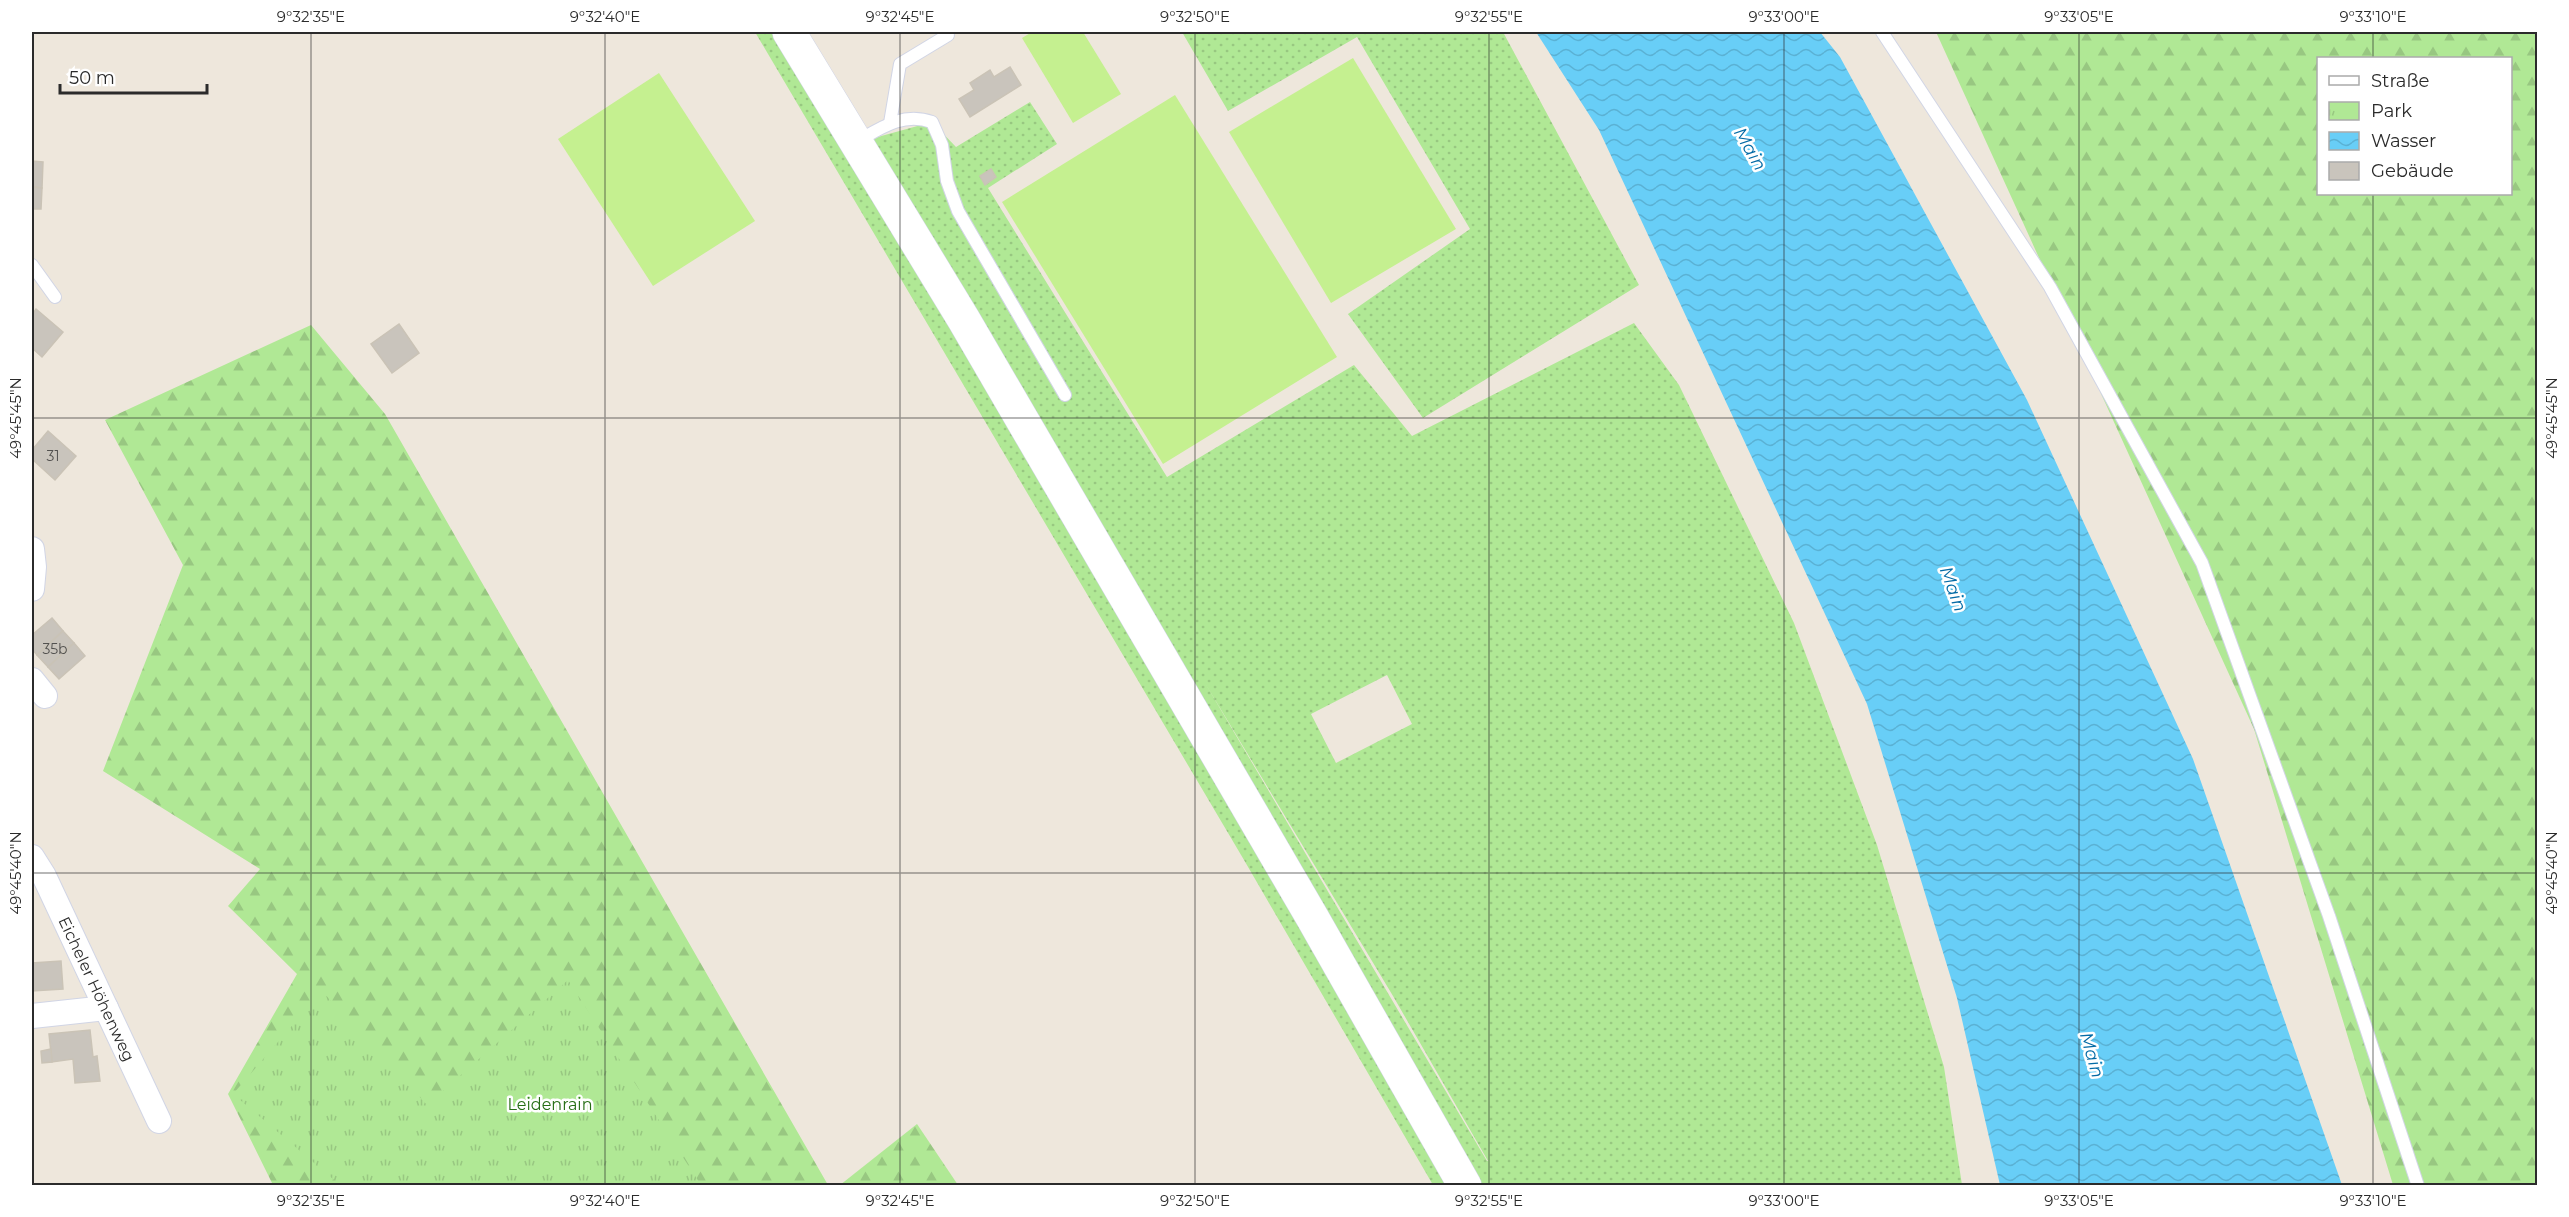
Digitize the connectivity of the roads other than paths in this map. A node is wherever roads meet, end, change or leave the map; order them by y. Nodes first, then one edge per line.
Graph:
1 (789, 32) edge
2 (1882, 32) edge
3 (948, 34) dead end
4 (890, 123) junction
5 (856, 143) junction
6 (32, 265) edge
7 (55, 297) dead end
8 (1065, 395) dead end
9 (32, 549) edge
10 (32, 589) edge
11 (32, 857) edge
12 (106, 1008) junction
13 (32, 1016) edge
14 (159, 1121) dead end
15 (1465, 1185) edge
16 (2418, 1185) edge

1 - 5 main road
2 - 16 lane
3 - 4 lane
4 - 5 lane
4 - 8 lane
5 - 15 main road
6 - 7 lane
9 - 10 street
11 - 12 street, Eicheler Höhenweg
12 - 13 street
12 - 14 street, Eicheler Höhenweg

